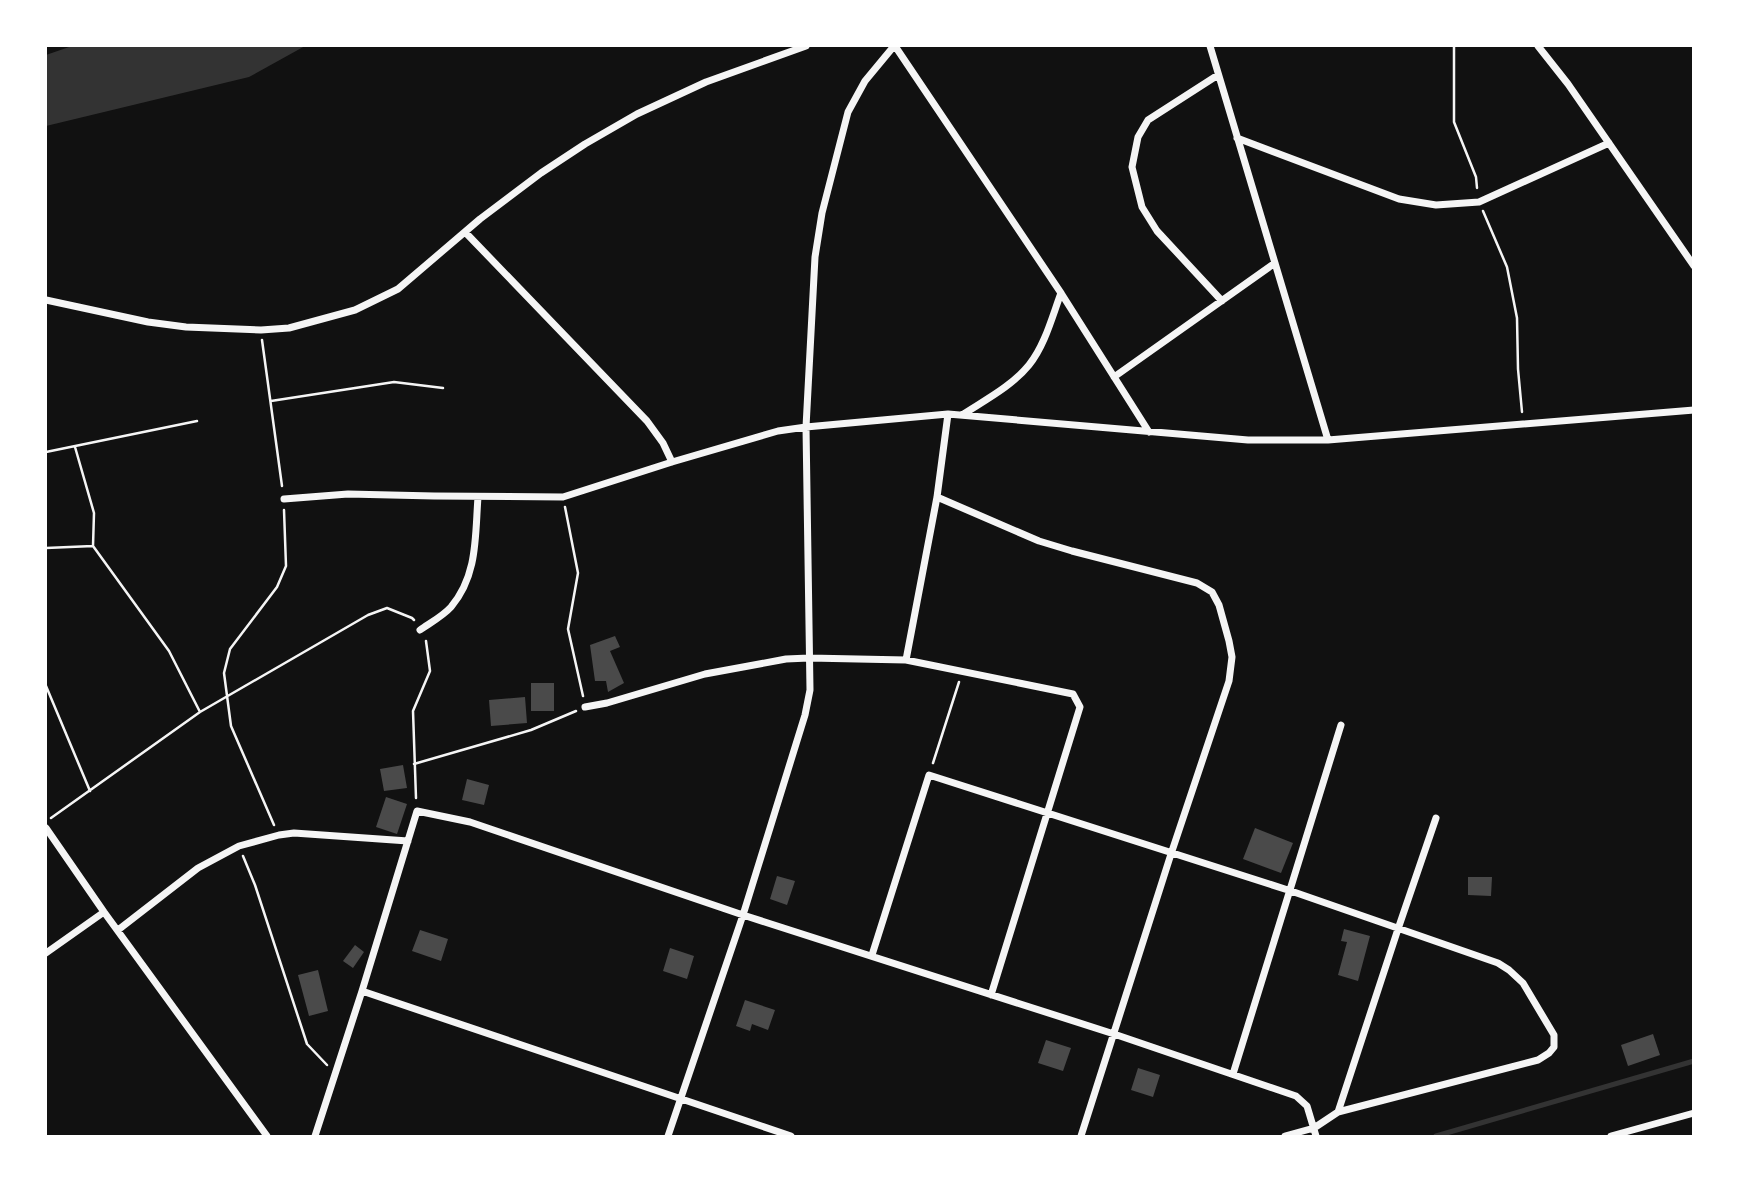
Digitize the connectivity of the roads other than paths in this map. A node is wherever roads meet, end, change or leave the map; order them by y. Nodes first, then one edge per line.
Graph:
1 (806, 46) edge
2 (895, 46) edge
3 (1210, 46) edge
4 (1538, 46) edge
5 (1219, 75) junction
6 (1237, 138) junction
7 (1609, 143) junction
8 (465, 232) junction
9 (1275, 263) junction
10 (1693, 266) edge
11 (1061, 293) junction
12 (46, 300) edge
13 (1222, 301) junction
14 (1114, 377) junction
15 (1693, 410) edge
16 (948, 414) junction
17 (962, 415) junction
18 (806, 427) junction
19 (1149, 432) junction
20 (1328, 440) junction
21 (672, 462) junction
22 (478, 497) junction
23 (937, 497) junction
24 (284, 499) road end
25 (420, 631) road end
26 (809, 658) junction
27 (906, 660) junction
28 (585, 707) road end
29 (1341, 725) dead end
30 (1047, 813) junction
31 (1436, 818) dead end
32 (46, 828) edge
33 (408, 841) junction
34 (1171, 854) junction
35 (1291, 891) junction
36 (104, 912) junction
37 (743, 915) junction
38 (1398, 929) junction
39 (118, 930) junction
40 (46, 953) edge
41 (872, 955) junction
42 (362, 991) junction
43 (991, 995) junction
44 (1114, 1034) junction
45 (1233, 1074) junction
46 (681, 1100) junction
47 (1338, 1112) junction
48 (1693, 1113) edge
49 (1315, 1132) edge
50 (267, 1136) edge
51 (315, 1136) edge
52 (668, 1136) edge
53 (791, 1136) edge
54 (1081, 1136) edge
55 (1285, 1136) edge
56 (1611, 1136) edge

1 - 8 street
2 - 11 street
2 - 18 street
3 - 5 street
4 - 7 street
5 - 6 street
5 - 13 street
6 - 7 street
6 - 9 street
7 - 10 street
8 - 12 street
8 - 21 street
9 - 13 street
9 - 20 street
11 - 14 street
11 - 17 street
13 - 14 street
14 - 19 street
15 - 20 street
16 - 17 street
16 - 18 street
16 - 23 street
17 - 19 street
18 - 21 street
18 - 26 street
19 - 20 street
21 - 22 street
22 - 24 street
22 - 25 street
23 - 27 street
23 - 34 street
26 - 27 street
26 - 28 street
26 - 37 street
27 - 30 street
29 - 35 street
30 - 34 street
30 - 41 street
30 - 43 street
31 - 38 street
32 - 36 street
33 - 37 street
33 - 39 street
33 - 42 street
34 - 35 street
34 - 44 street
35 - 38 street
35 - 45 street
36 - 39 street
36 - 40 street
37 - 41 street
37 - 46 street
38 - 47 street
38 - 47 street
39 - 50 street
41 - 43 street
42 - 46 street
42 - 51 street
43 - 44 street
44 - 45 street
44 - 54 street
45 - 49 street
46 - 52 street
46 - 53 street
47 - 49 street
48 - 56 street
49 - 55 street

